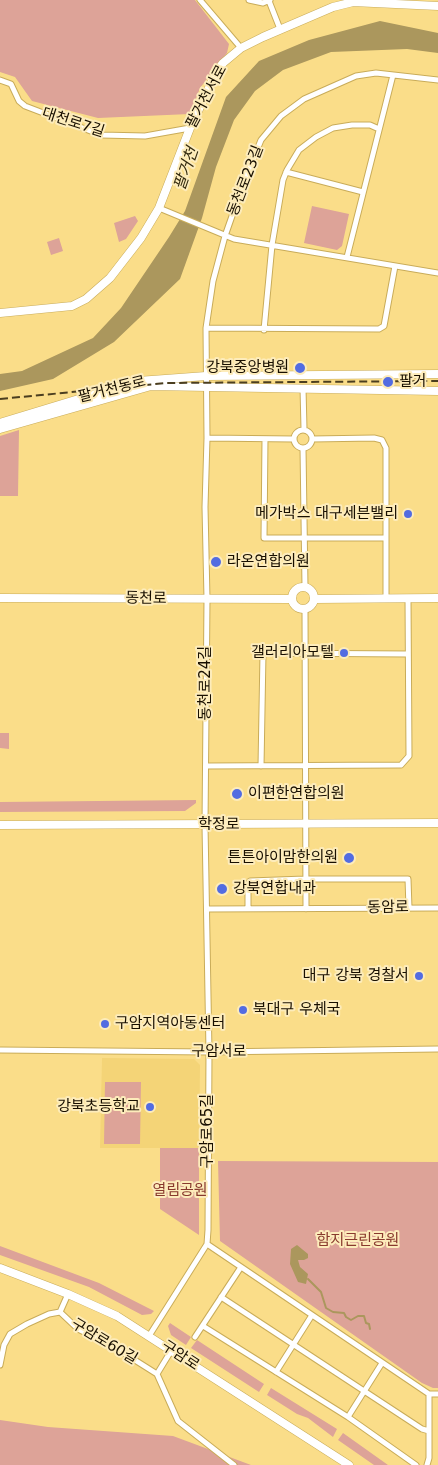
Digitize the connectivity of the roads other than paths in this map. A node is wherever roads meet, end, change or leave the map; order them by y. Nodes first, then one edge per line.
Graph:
1 (200, 0) edge
2 (249, 0) edge
3 (270, 0) edge
4 (435, 0) edge
5 (393, 2) edge
6 (332, 3) edge
7 (438, 4) edge
8 (280, 29) junction
9 (241, 48) junction
10 (393, 75) junction
11 (0, 80) edge
12 (438, 80) edge
13 (190, 128) junction
14 (379, 129) junction
15 (286, 172) junction
16 (363, 192) junction
17 (159, 208) junction
18 (225, 236) junction
19 (272, 245) junction
20 (347, 257) junction
21 (396, 266) junction
22 (438, 274) edge
23 (0, 313) edge
24 (206, 328) junction
25 (264, 330) junction
26 (438, 374) edge
27 (206, 376) junction
28 (206, 387) junction
29 (303, 388) junction
30 (438, 391) edge
31 (0, 423) edge
32 (0, 429) edge
33 (304, 430) junction
34 (207, 438) junction
35 (265, 439) junction
36 (293, 439) junction
37 (312, 439) junction
38 (303, 448) junction
39 (304, 538) junction
40 (386, 538) junction
41 (305, 587) junction
42 (386, 597) junction
43 (0, 598) edge
44 (408, 598) junction
45 (438, 598) edge
46 (207, 599) junction
47 (292, 599) junction
48 (314, 599) junction
49 (305, 609) junction
50 (305, 653) junction
51 (408, 654) junction
52 (304, 765) junction
53 (206, 766) junction
54 (261, 766) junction
55 (438, 823) edge
56 (0, 825) edge
57 (205, 825) junction
58 (304, 825) junction
59 (305, 879) junction
60 (409, 908) junction
61 (438, 908) edge
62 (208, 909) junction
63 (248, 909) junction
64 (306, 909) junction
65 (438, 1049) edge
66 (0, 1050) edge
67 (209, 1052) junction
68 (207, 1244) junction
69 (241, 1267) junction
70 (0, 1268) edge
71 (68, 1294) junction
72 (221, 1297) junction
73 (60, 1312) junction
74 (312, 1315) junction
75 (203, 1326) junction
76 (149, 1336) junction
77 (195, 1337) dead end
78 (2, 1344) edge
79 (293, 1345) junction
80 (172, 1351) junction
81 (382, 1363) junction
82 (0, 1365) edge
83 (276, 1372) junction
84 (157, 1374) junction
85 (364, 1392) junction
86 (429, 1394) junction
87 (438, 1394) edge
88 (348, 1418) junction
89 (429, 1431) junction
90 (234, 1465) edge
91 (349, 1465) edge
92 (416, 1465) edge
93 (427, 1465) edge

1 - 9 street
2 - 3 street
3 - 8 street
4 - 7 street
5 - 6 main road, 팔거천서로
5 - 7 main road, 팔거천서로
6 - 8 main road, 팔거천서로
8 - 9 main road, 팔거천서로
9 - 13 main road, 팔거천서로
10 - 12 street, 동천로23길
10 - 14 street
10 - 18 street, 동천로23길
11 - 13 street, 대천로7길
13 - 17 main road, 팔거천서로
14 - 15 street
14 - 16 street
15 - 16 street
15 - 19 street
16 - 20 street
17 - 18 street
17 - 23 main road, 팔거천서로
18 - 19 street
18 - 24 street, 동천로23길
19 - 20 street
19 - 25 street
20 - 21 street
21 - 22 street
21 - 25 street
24 - 25 street
24 - 27 street, 동천로23길
26 - 27 main road, 팔거천동로
27 - 28 street, 동천로23길
27 - 31 main road, 팔거천동로
28 - 29 main road, 팔거천동로
28 - 32 main road, 팔거천동로
28 - 34 street, 동천로23길
29 - 30 main road, 팔거천동로
29 - 33 street
33 - 36 street
33 - 37 street
34 - 35 street
34 - 46 street, 동천로23길
35 - 36 street
35 - 39 street
36 - 38 street
37 - 38 street
37 - 40 street
38 - 39 street
39 - 40 street
39 - 41 street
40 - 42 street
41 - 47 main road
41 - 48 main road
42 - 44 main road
42 - 48 main road
43 - 46 main road, 동천로
44 - 45 main road
44 - 51 street
46 - 47 main road, 동천로
46 - 53 street, 동천로24길
47 - 49 main road
48 - 49 main road
49 - 50 street
50 - 51 street
50 - 52 street
50 - 54 street
51 - 52 street
52 - 54 street
52 - 58 street
53 - 54 street
53 - 57 street, 동천로24길
55 - 58 main road, 학정로
56 - 57 main road, 학정로
57 - 58 main road, 학정로
57 - 62 street, 구암로65길
58 - 59 street
59 - 60 street
59 - 63 street
59 - 64 street
60 - 61 street, 동암로
60 - 64 street, 동암로
62 - 63 street
62 - 67 street, 구암로65길
63 - 64 street
65 - 67 street, 구암서로
66 - 67 street, 구암서로
67 - 68 street, 구암로65길
68 - 69 street
68 - 76 street
69 - 72 street
69 - 74 street
70 - 71 main road, 구암로
71 - 73 street
71 - 76 main road, 구암로
72 - 75 street
72 - 79 street
73 - 78 street, 구암로60길
73 - 84 street, 구암로60길
74 - 79 street
74 - 81 street
75 - 77 street
75 - 83 street
76 - 80 main road, 구암로
78 - 82 street, 구암로60길
79 - 83 street
79 - 85 street
80 - 84 street
80 - 91 main road, 구암로
81 - 85 street
81 - 86 street
83 - 88 street
84 - 90 street
85 - 88 street
85 - 89 street
86 - 87 street
86 - 89 street
88 - 92 street
89 - 93 street

